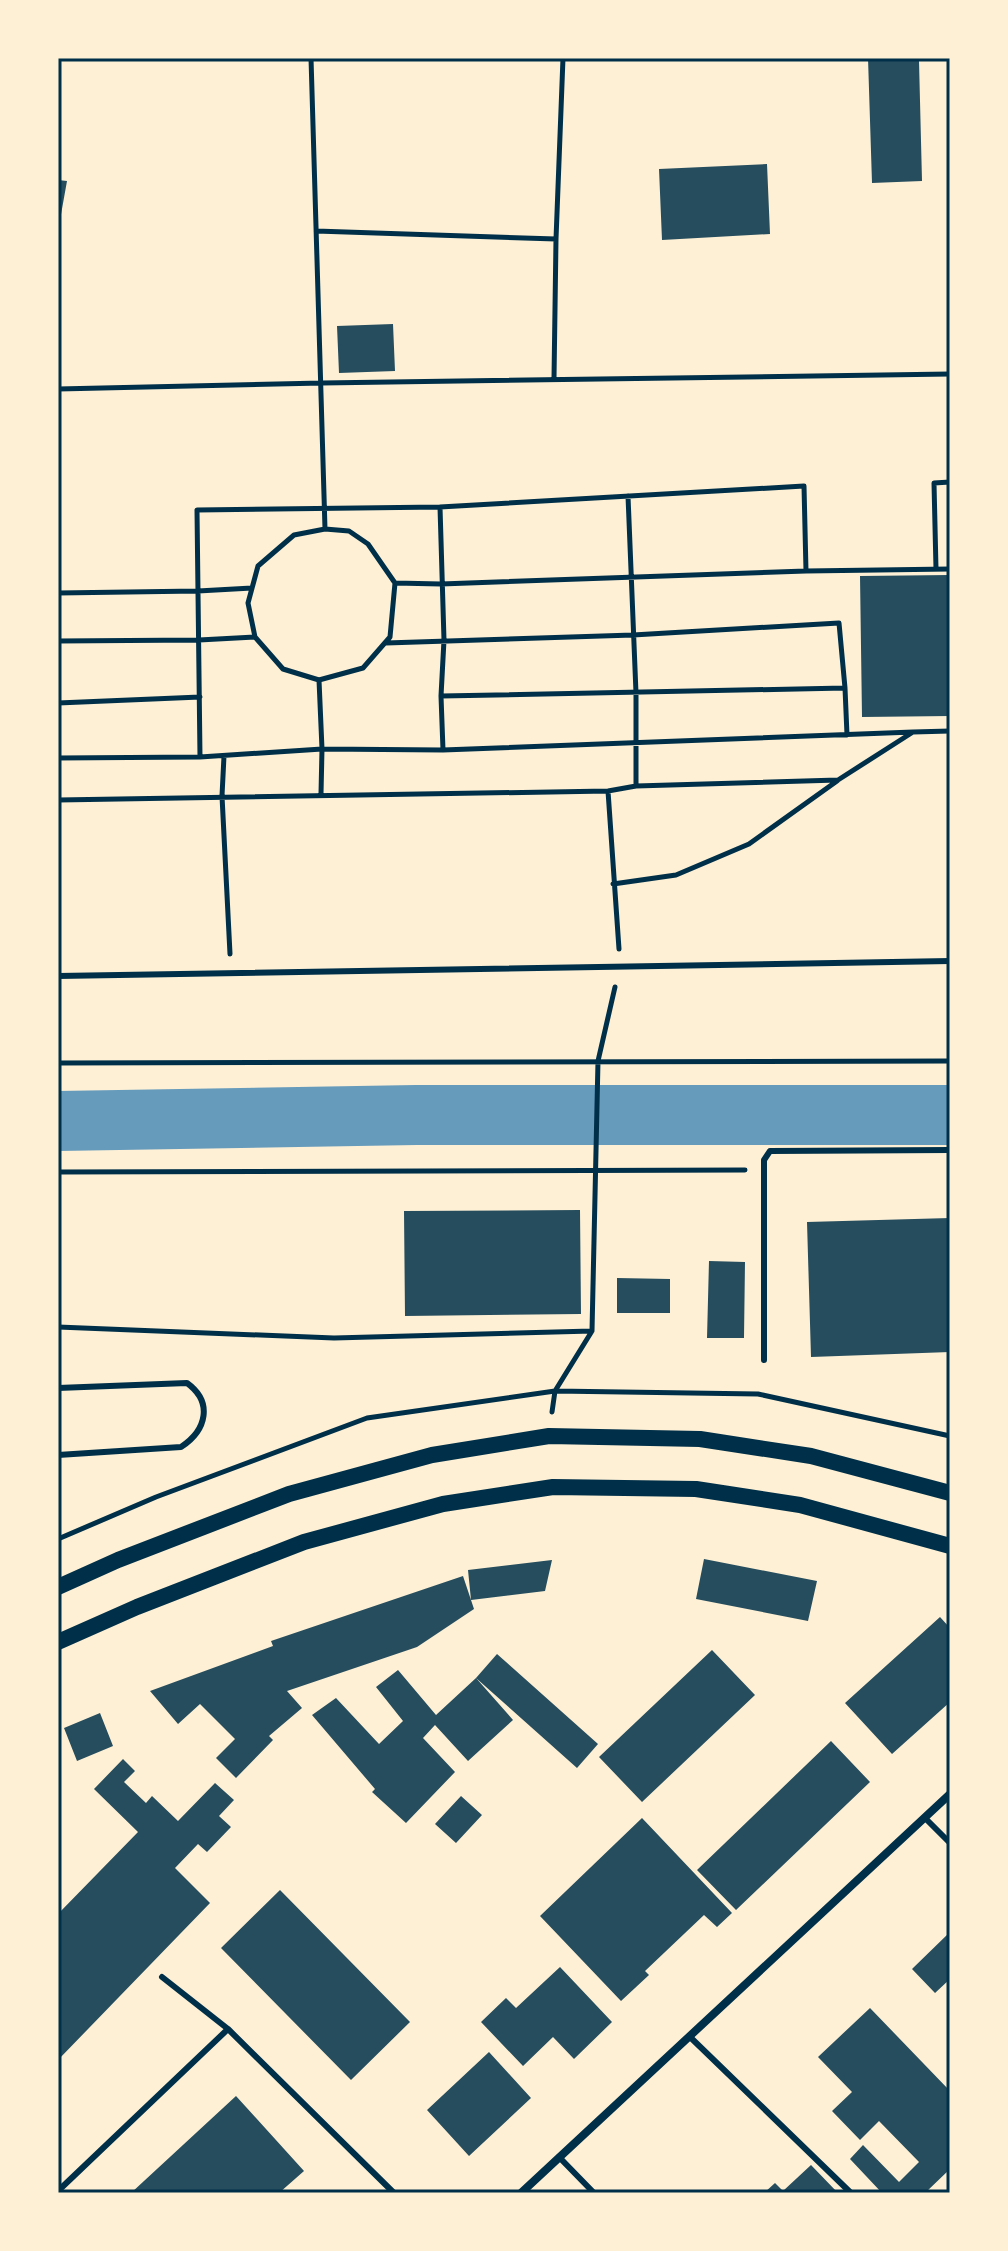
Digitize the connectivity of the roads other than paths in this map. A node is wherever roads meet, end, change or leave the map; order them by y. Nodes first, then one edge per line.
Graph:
1 (950, 961) edge
2 (58, 976) edge
3 (950, 1150) edge
4 (764, 1360) dead end
5 (58, 1388) edge
6 (58, 1455) edge
7 (950, 1493) edge
8 (950, 1546) edge
9 (58, 1587) edge
10 (58, 1642) edge
11 (950, 1794) edge
12 (925, 1818) junction
13 (950, 1843) edge
14 (162, 1977) dead end
15 (228, 2029) junction
16 (689, 2036) junction
17 (559, 2157) junction
18 (58, 2191) edge
19 (394, 2193) edge
20 (521, 2193) edge
21 (594, 2193) edge
22 (851, 2193) edge

1 - 2 lane
3 - 4 lane
5 - 6 lane
7 - 9 main road
8 - 10 main road
11 - 12 street
12 - 13 lane
12 - 16 street
14 - 15 lane
15 - 18 lane
15 - 19 lane
16 - 17 street
16 - 22 lane
17 - 20 street
17 - 21 lane

